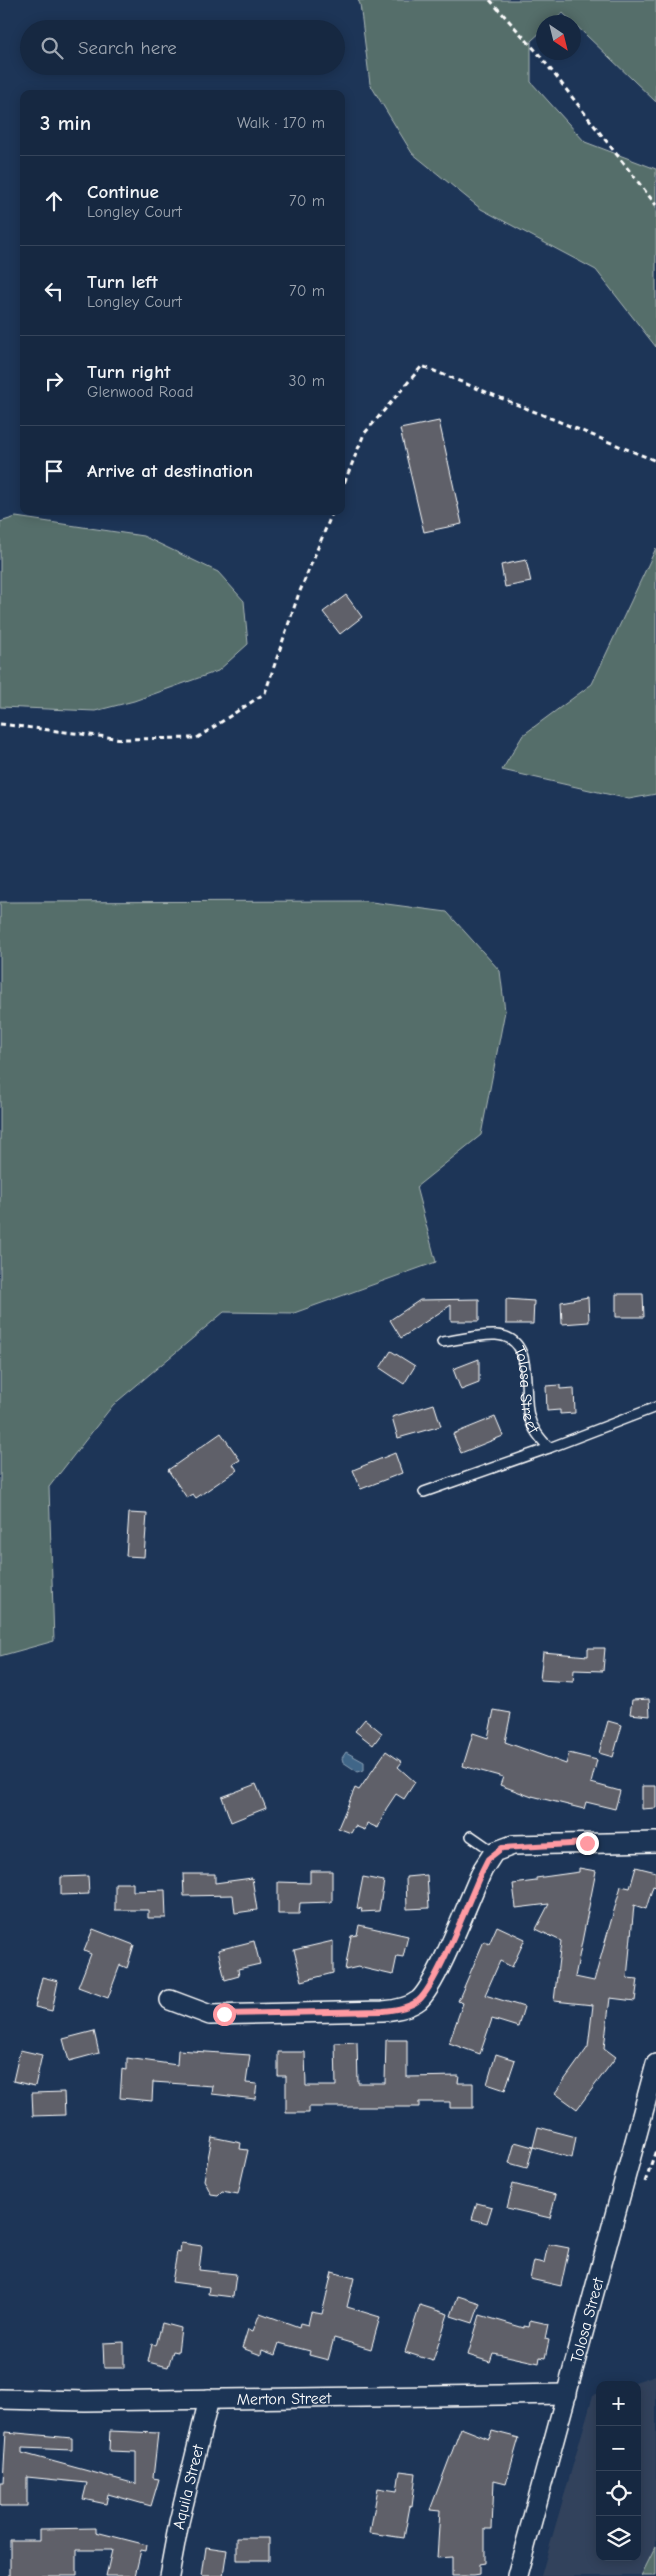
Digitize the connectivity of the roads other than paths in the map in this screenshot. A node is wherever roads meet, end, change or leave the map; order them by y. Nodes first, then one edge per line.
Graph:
1 (442, 1342) dead end
2 (656, 1407) edge
3 (549, 1448) junction
4 (424, 1492) dead end
5 (471, 1836) dead end
6 (656, 1842) edge
7 (494, 1852) junction
8 (170, 2000) dead end
9 (656, 2064) edge
10 (567, 2394) junction
11 (0, 2399) edge
12 (209, 2399) junction
13 (169, 2576) edge
14 (517, 2576) edge

1 - 3 lane, Tolosa Street
2 - 3 lane, Tolosa Street
3 - 4 lane, Tolosa Street
5 - 7 lane
6 - 7 street
7 - 8 street
9 - 10 street, Tolosa Street
10 - 12 street, Merton Street
10 - 14 street, Tolosa Street
11 - 12 street, Merton Street
12 - 13 street, Aquila Street

